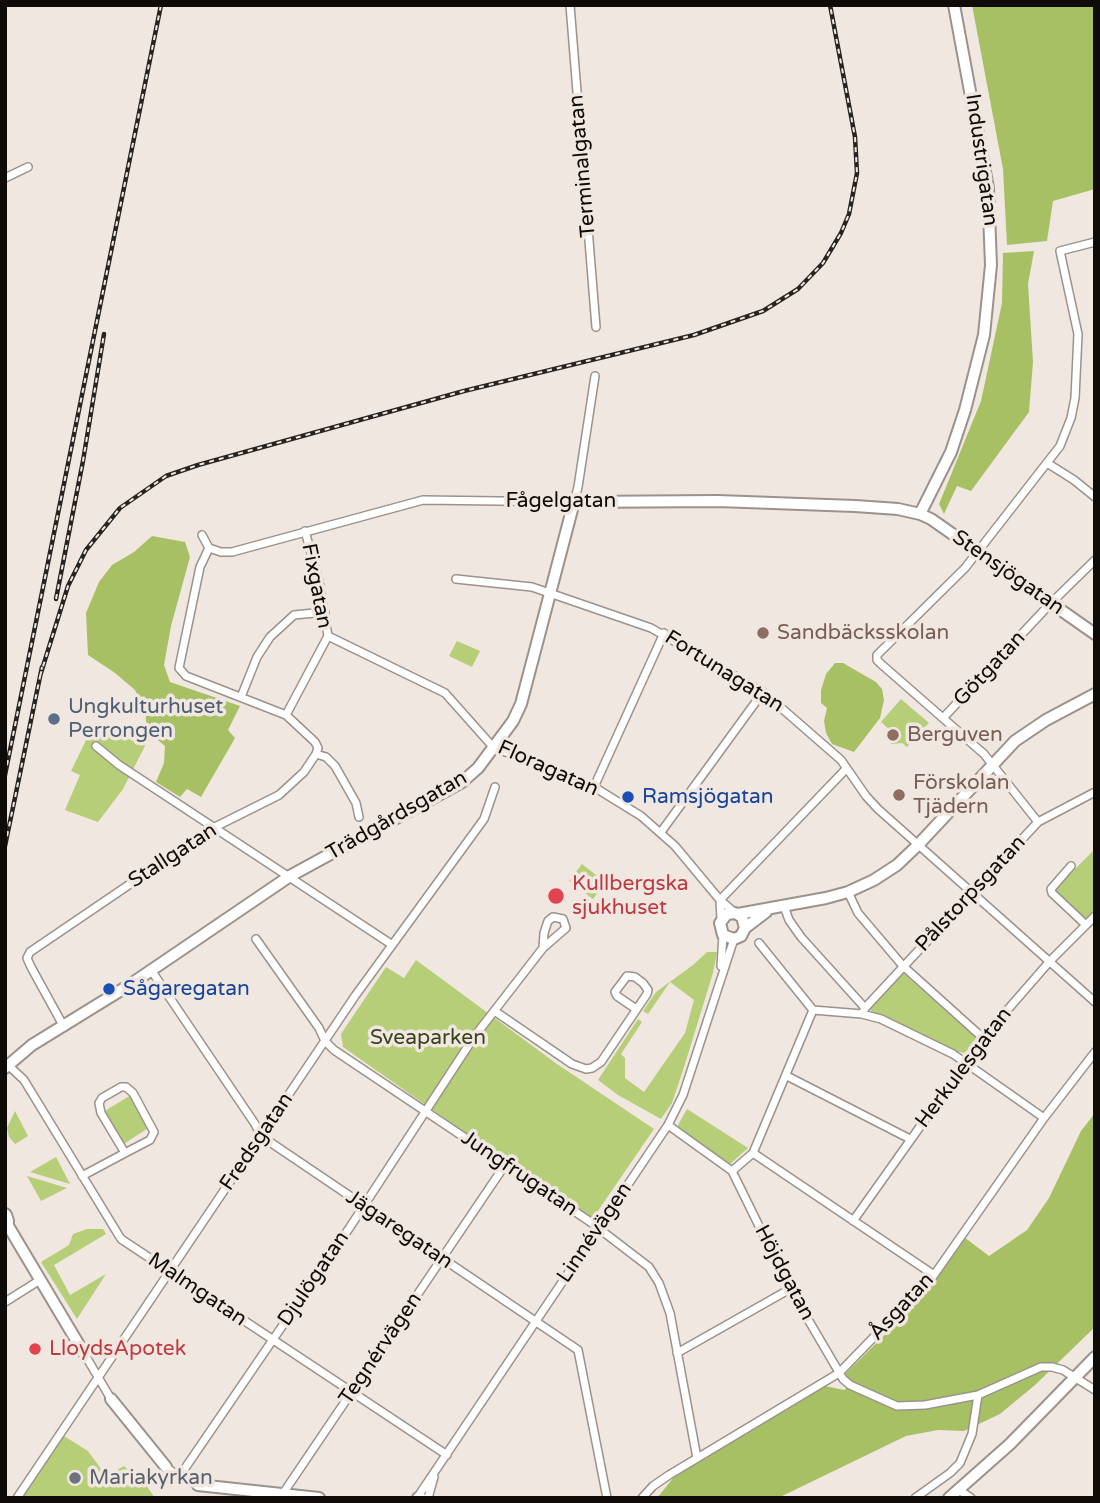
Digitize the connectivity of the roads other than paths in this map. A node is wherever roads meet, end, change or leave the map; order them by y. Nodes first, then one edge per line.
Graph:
1 (570, 5) edge
2 (954, 5) edge
3 (29, 167) dead end
4 (5, 178) edge
5 (1095, 242) edge
6 (596, 327) dead end
7 (595, 376) dead end
8 (1047, 463) junction
9 (1095, 497) edge
10 (574, 502) junction
11 (920, 514) junction
12 (305, 531) junction
13 (202, 535) dead end
14 (209, 548) junction
15 (978, 552) junction
16 (1095, 560) edge
17 (456, 579) dead end
18 (550, 593) junction
19 (1050, 604) junction
20 (325, 612) junction
21 (664, 633) junction
22 (1095, 634) edge
23 (328, 636) junction
24 (763, 692) junction
25 (1095, 694) edge
26 (241, 697) junction
27 (286, 715) junction
28 (943, 718) junction
29 (96, 746) dead end
30 (493, 747) junction
31 (316, 754) junction
32 (993, 764) junction
33 (846, 769) junction
34 (594, 787) junction
35 (495, 788) dead end
36 (1095, 792) edge
37 (359, 817) dead end
38 (1038, 822) junction
39 (216, 827) junction
40 (661, 832) junction
41 (918, 845) junction
42 (1071, 866) dead end
43 (290, 876) junction
44 (848, 892) junction
45 (973, 893) junction
46 (720, 900) junction
47 (784, 906) junction
48 (771, 908) junction
49 (737, 914) junction
50 (1095, 916) edge
51 (721, 920) junction
52 (1085, 924) junction
53 (745, 928) junction
54 (728, 937) junction
55 (256, 939) dead end
56 (759, 943) dead end
57 (391, 944) junction
58 (543, 948) dead end
59 (1050, 961) junction
60 (904, 966) junction
61 (151, 970) junction
62 (1095, 1002) edge
63 (636, 1009) junction
64 (813, 1010) junction
65 (864, 1011) junction
66 (496, 1012) junction
67 (64, 1027) junction
68 (983, 1038) junction
69 (325, 1041) junction
70 (1095, 1052) edge
71 (964, 1062) junction
72 (6, 1067) edge
73 (787, 1076) junction
74 (426, 1111) junction
75 (1044, 1118) junction
76 (668, 1125) junction
77 (261, 1136) junction
78 (910, 1139) junction
79 (125, 1153) junction
80 (753, 1153) junction
81 (505, 1165) junction
82 (732, 1171) junction
83 (82, 1176) junction
84 (363, 1206) junction
85 (853, 1221) junction
86 (6, 1225) edge
87 (598, 1229) junction
88 (442, 1259) junction
89 (170, 1272) junction
90 (934, 1275) junction
91 (40, 1280) junction
92 (790, 1289) junction
93 (5, 1302) edge
94 (536, 1321) junction
95 (272, 1340) junction
96 (677, 1353) junction
97 (85, 1355) joint
98 (1095, 1357) edge
99 (839, 1373) junction
100 (99, 1377) junction
101 (1074, 1378) junction
102 (1095, 1390) edge
103 (352, 1393) junction
104 (978, 1395) junction
105 (111, 1399) joint
106 (447, 1455) junction
107 (697, 1458) junction
108 (166, 1467) joint
109 (435, 1473) junction
110 (179, 1477) junction
111 (198, 1485) joint
112 (959, 1490) junction
113 (282, 1496) edge
114 (644, 1497) edge
115 (18, 1498) edge
116 (319, 1498) edge
117 (419, 1498) edge
118 (428, 1498) edge
119 (607, 1498) edge
120 (915, 1498) edge
121 (949, 1498) edge
122 (971, 1498) edge

1 - 6 street, Terminalgatan
2 - 11 street, Industrigatan
3 - 4 street
5 - 8 street
7 - 10 street, Trädgårdsgatan
8 - 9 street
8 - 15 street
10 - 11 street, Fågelgatan
10 - 12 street, Fågelgatan
10 - 18 street, Trädgårdsgatan
11 - 15 street, Stensjögatan
12 - 14 street, Fågelgatan
12 - 20 street, Fixgatan
13 - 14 street
14 - 26 street
15 - 19 street, Stensjögatan
15 - 28 street
16 - 19 street, Götgatan
17 - 18 street, Fortunagatan
18 - 21 street, Fortunagatan
18 - 30 street, Trädgårdsgatan
19 - 22 street, Stensjögatan
19 - 28 street, Götgatan
20 - 23 street, Fixgatan
20 - 26 street
21 - 24 street, Fortunagatan
21 - 34 street
23 - 27 street, Fixgatan
23 - 30 street, Floragatan
24 - 33 street, Fortunagatan
24 - 40 street
25 - 32 street
26 - 27 street
27 - 31 street
28 - 32 street
29 - 39 street
30 - 34 street, Floragatan
30 - 43 street, Trädgårdsgatan
31 - 37 street
31 - 39 street, Stallgatan
32 - 38 street
32 - 41 street
33 - 41 street, Fortunagatan
33 - 46 street
34 - 40 street, Floragatan
35 - 57 street, Fredsgatan
36 - 38 street, Pålstorpsgatan
38 - 45 street, Pålstorpsgatan
39 - 43 street
39 - 67 street, Stallgatan
40 - 46 street, Floragatan
41 - 44 street
41 - 45 street, Fortunagatan
42 - 52 street
43 - 57 street
43 - 61 street, Trädgårdsgatan
44 - 47 street
44 - 60 street
45 - 59 street, Fortunagatan
45 - 60 street, Pålstorpsgatan
46 - 49 street, Floragatan
46 - 51 street
47 - 48 street
47 - 65 street
48 - 49 street
48 - 53 street
49 - 51 street
49 - 53 street
50 - 52 street, Herkulesgatan
51 - 54 street
52 - 59 street, Herkulesgatan
53 - 54 street
54 - 76 street, Linnévägen
55 - 69 street, Jungfrugatan
56 - 64 street
57 - 69 street, Fredsgatan
58 - 66 street, Djulögatan
59 - 62 street, Fortunagatan
59 - 68 street, Herkulesgatan
60 - 65 street, Pålstorpsgatan
60 - 68 street
61 - 67 street, Trädgårdsgatan
61 - 77 street, Jägaregatan
63 - 63 street
63 - 66 street
64 - 65 street
64 - 73 street
65 - 71 street
66 - 74 street, Djulögatan
67 - 72 street, Trädgårdsgatan
68 - 71 street, Herkulesgatan
69 - 74 street, Jungfrugatan
69 - 77 street, Fredsgatan
70 - 75 street, Åsgatan
71 - 75 street
71 - 78 street, Herkulesgatan
72 - 83 street, Malmgatan
73 - 78 street
73 - 80 street
74 - 81 street, Jungfrugatan
74 - 84 street, Djulögatan
75 - 90 street, Åsgatan
76 - 82 street, Höjdgatan
76 - 87 street, Linnévägen
77 - 84 street, Jägaregatan
77 - 89 street, Fredsgatan
78 - 85 street, Herkulesgatan
79 - 79 street
79 - 83 street
80 - 82 street
80 - 85 street
81 - 87 street, Jungfrugatan
81 - 88 street, Tegnérvägen
82 - 92 street, Höjdgatan
83 - 89 street, Malmgatan
84 - 88 street, Jägaregatan
84 - 95 street, Djulögatan
85 - 90 street
86 - 91 street
87 - 94 street, Linnévägen
87 - 96 street, Jungfrugatan
88 - 94 street, Jägaregatan
88 - 103 street, Tegnérvägen
89 - 95 street, Malmgatan
89 - 100 street, Fredsgatan
90 - 99 street, Åsgatan
91 - 93 street
91 - 97 street
92 - 96 street
92 - 99 street, Höjdgatan
94 - 106 street, Linnévägen
94 - 119 street, Jägaregatan
95 - 103 street, Malmgatan
95 - 110 street, Djulögatan
96 - 107 street, Jungfrugatan
97 - 100 street
98 - 101 street
99 - 104 street
99 - 107 street, Åsgatan
100 - 105 street
100 - 115 street, Fredsgatan
101 - 102 street
101 - 104 street
101 - 112 street
103 - 106 street, Malmgatan
103 - 113 street, Tegnérvägen
104 - 120 street
105 - 108 street
106 - 109 street, Linnévägen
107 - 114 street, Åsgatan
108 - 110 street
109 - 117 street, Linnévägen
109 - 118 street, Linnévägen
110 - 111 street
111 - 113 street
112 - 121 street
112 - 122 street
113 - 116 street

